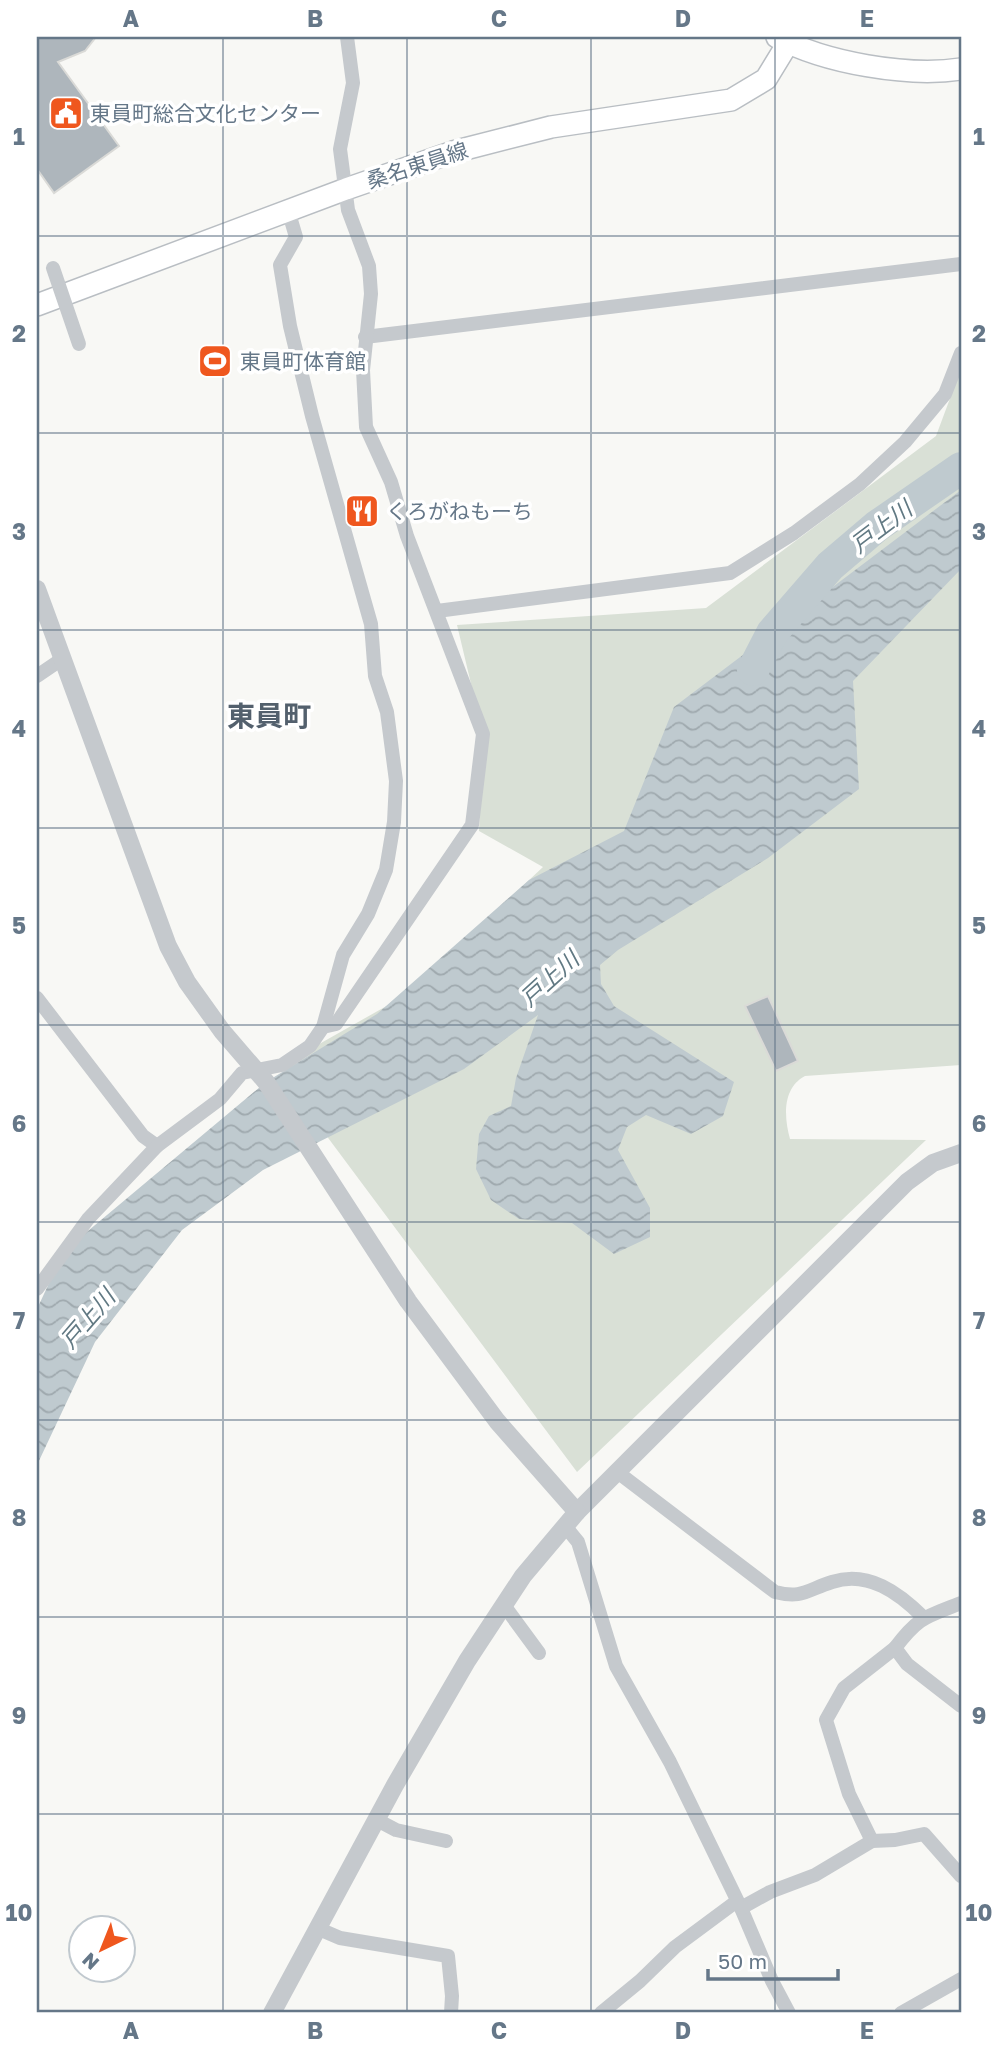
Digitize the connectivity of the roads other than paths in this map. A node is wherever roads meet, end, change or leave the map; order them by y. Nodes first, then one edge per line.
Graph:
1 (347, 37) edge
2 (783, 40) edge
3 (961, 69) edge
4 (346, 189) junction
5 (288, 210) junction
6 (961, 264) edge
7 (52, 268) dead end
8 (37, 305) edge
9 (365, 337) junction
10 (79, 344) dead end
11 (961, 354) edge
12 (37, 589) edge
13 (437, 611) junction
14 (62, 659) junction
15 (37, 676) edge
16 (37, 999) edge
17 (323, 1027) junction
18 (261, 1076) junction
19 (157, 1146) junction
20 (961, 1153) edge
21 (37, 1290) edge
22 (616, 1471) junction
23 (571, 1519) junction
24 (961, 1603) edge
25 (503, 1604) junction
26 (923, 1618) junction
27 (895, 1648) junction
28 (539, 1653) dead end
29 (961, 1706) edge
30 (377, 1821) junction
31 (446, 1841) dead end
32 (872, 1841) junction
33 (961, 1876) edge
34 (739, 1905) junction
35 (319, 1929) junction
36 (961, 1979) edge
37 (272, 2013) edge
38 (451, 2013) edge
39 (601, 2013) edge
40 (789, 2013) edge
41 (901, 2013) edge

1 - 4 street
2 - 3 main road, 桑名東員線
2 - 4 main road, 桑名東員線
4 - 5 main road, 桑名東員線
4 - 9 street
5 - 8 main road, 桑名東員線
5 - 17 street
6 - 9 street
7 - 10 street, bridge
9 - 13 street
11 - 13 street
12 - 14 street
13 - 17 street
14 - 15 street
14 - 18 street
16 - 19 street
17 - 18 street
18 - 19 street
18 - 23 street
19 - 21 street
20 - 22 street
22 - 23 street
22 - 26 street
23 - 25 street
23 - 34 street
24 - 26 street
25 - 28 street
25 - 30 street
26 - 27 street
27 - 29 street
27 - 32 street
30 - 31 street
30 - 35 street
32 - 33 street
32 - 34 street
34 - 39 street
34 - 40 street
35 - 37 street
35 - 38 street
36 - 41 street

